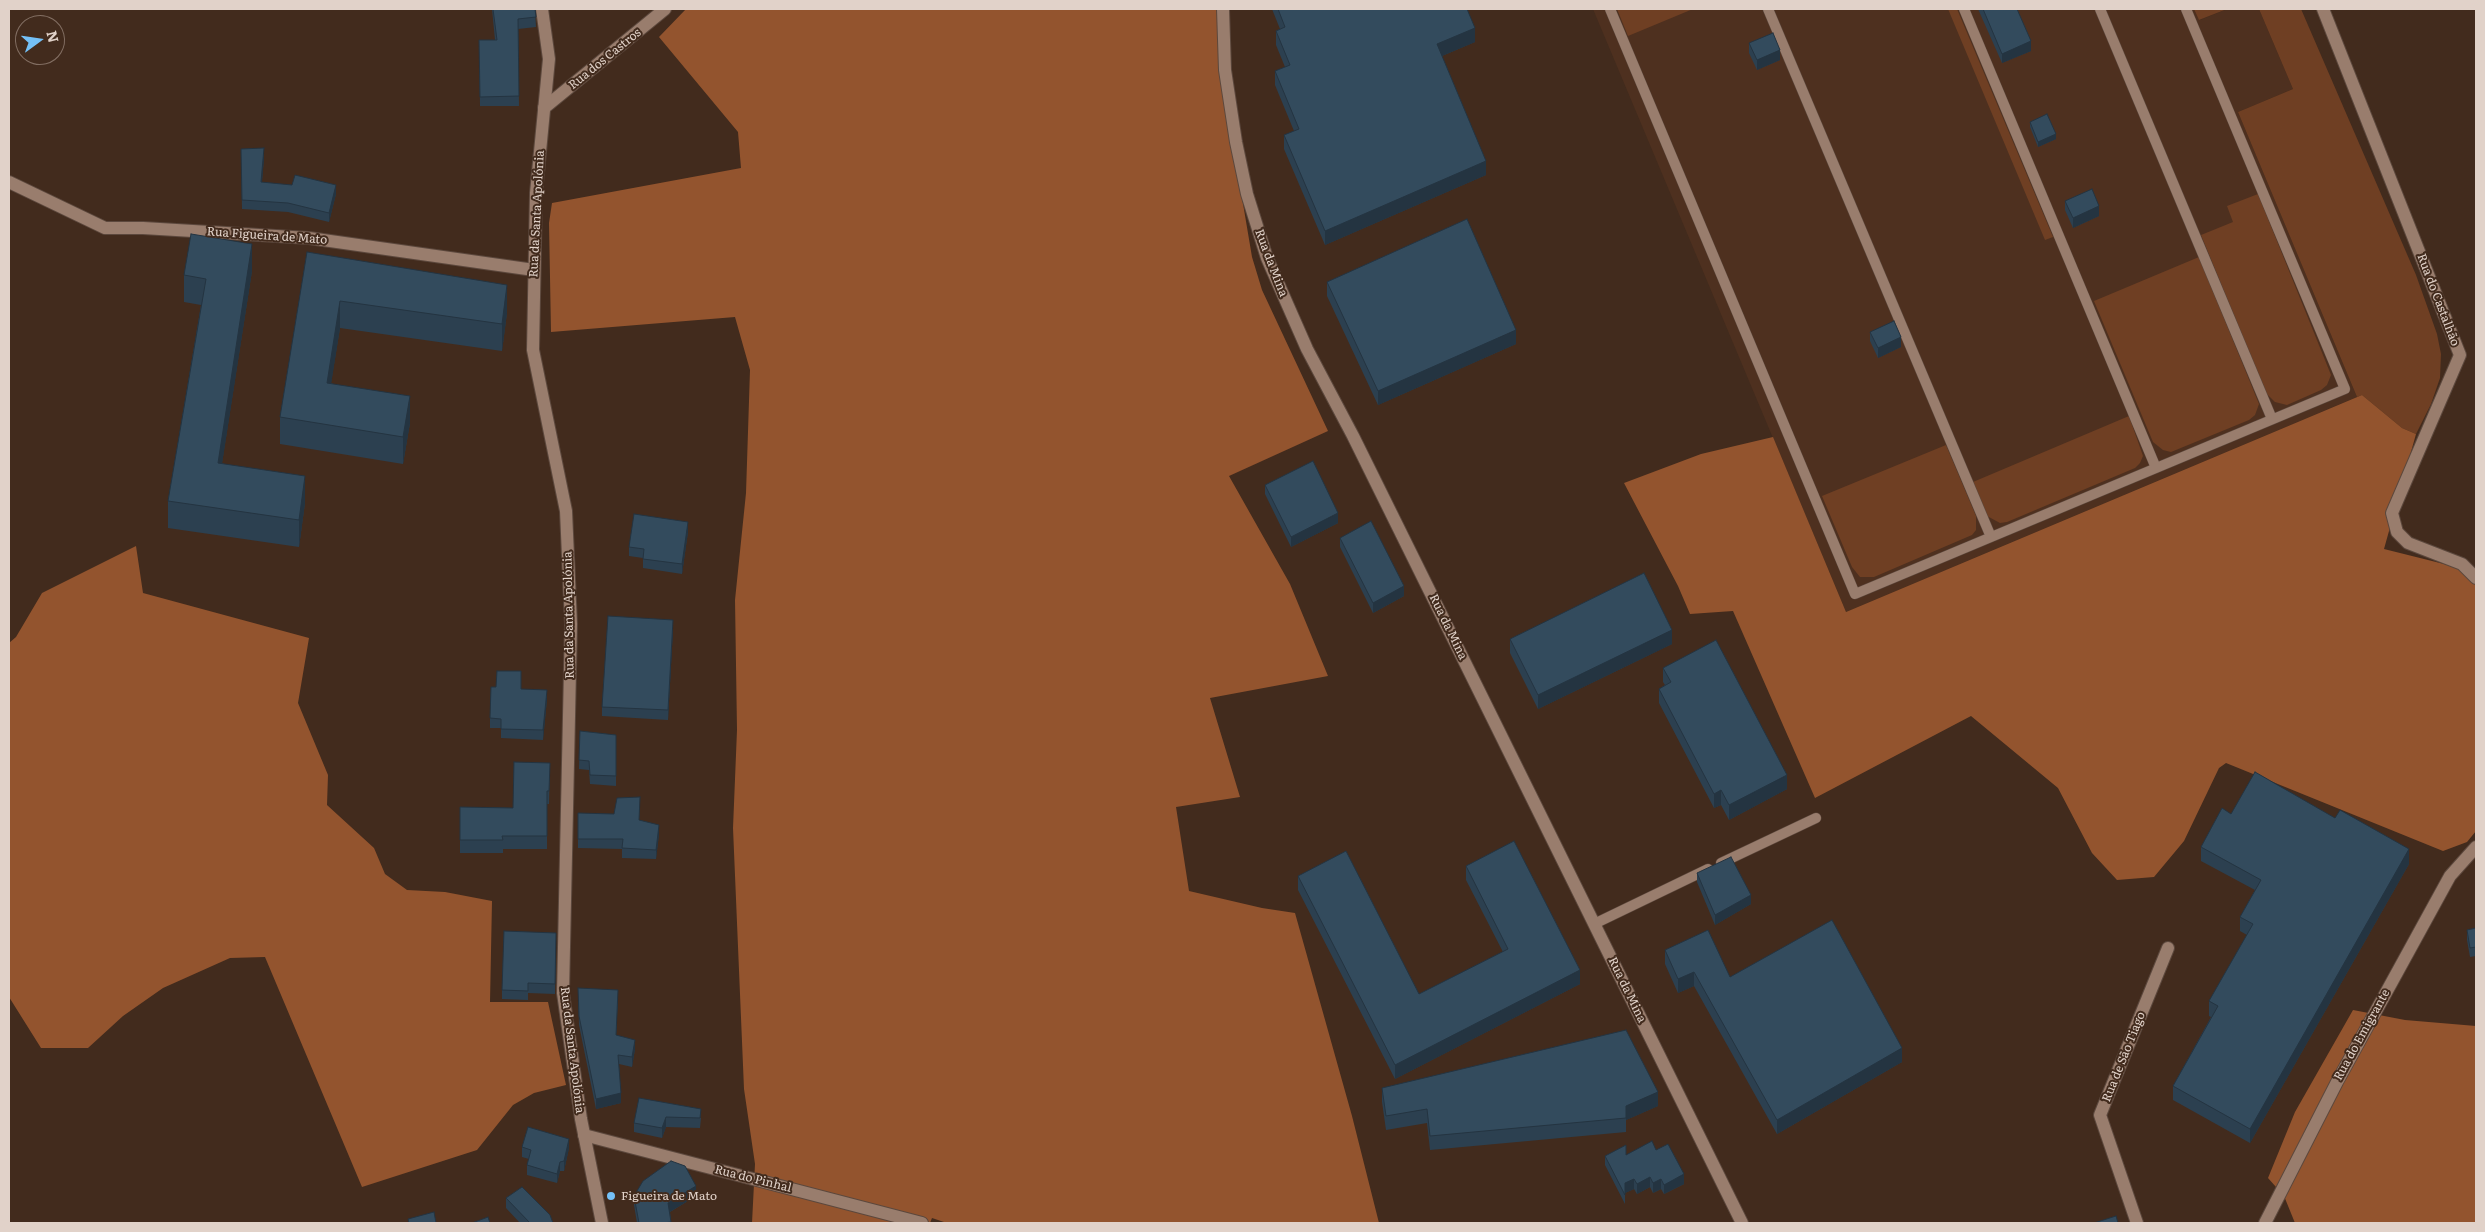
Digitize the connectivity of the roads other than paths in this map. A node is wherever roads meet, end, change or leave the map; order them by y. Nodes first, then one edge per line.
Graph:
1 (542, 9) edge
2 (666, 9) edge
3 (1223, 9) edge
4 (1610, 9) edge
5 (1768, 9) edge
6 (1964, 9) edge
7 (2100, 9) edge
8 (2186, 9) edge
9 (2323, 9) edge
10 (544, 108) junction
11 (9, 182) edge
12 (534, 270) junction
13 (2272, 419) junction
14 (2156, 468) junction
15 (1991, 537) junction
16 (2476, 578) edge
17 (1816, 818) dead end
18 (2474, 852) edge
19 (1594, 924) junction
20 (2168, 948) dead end
21 (584, 1135) junction
22 (2267, 1222) edge
23 (602, 1223) edge
24 (922, 1223) edge
25 (1742, 1223) edge
26 (2137, 1223) edge

1 - 10 street, Rua da Santa Apolónia
2 - 10 street, Rua dos Castros
3 - 19 street, Rua da Mina
4 - 15 lane
5 - 15 lane
6 - 14 lane
7 - 13 lane
8 - 13 lane
9 - 16 street, Rua do Castalhão
10 - 12 street, Rua da Santa Apolónia
11 - 12 street, Rua Figueira de Mato
12 - 21 street, Rua da Santa Apolónia
13 - 14 lane
14 - 15 lane
17 - 19 lane
18 - 22 street, Rua do Emigrante
19 - 25 street, Rua da Mina
20 - 26 street, Rua de São Tiago
21 - 23 street, Rua da Santa Apolónia
21 - 24 street, Rua do Pinhal

